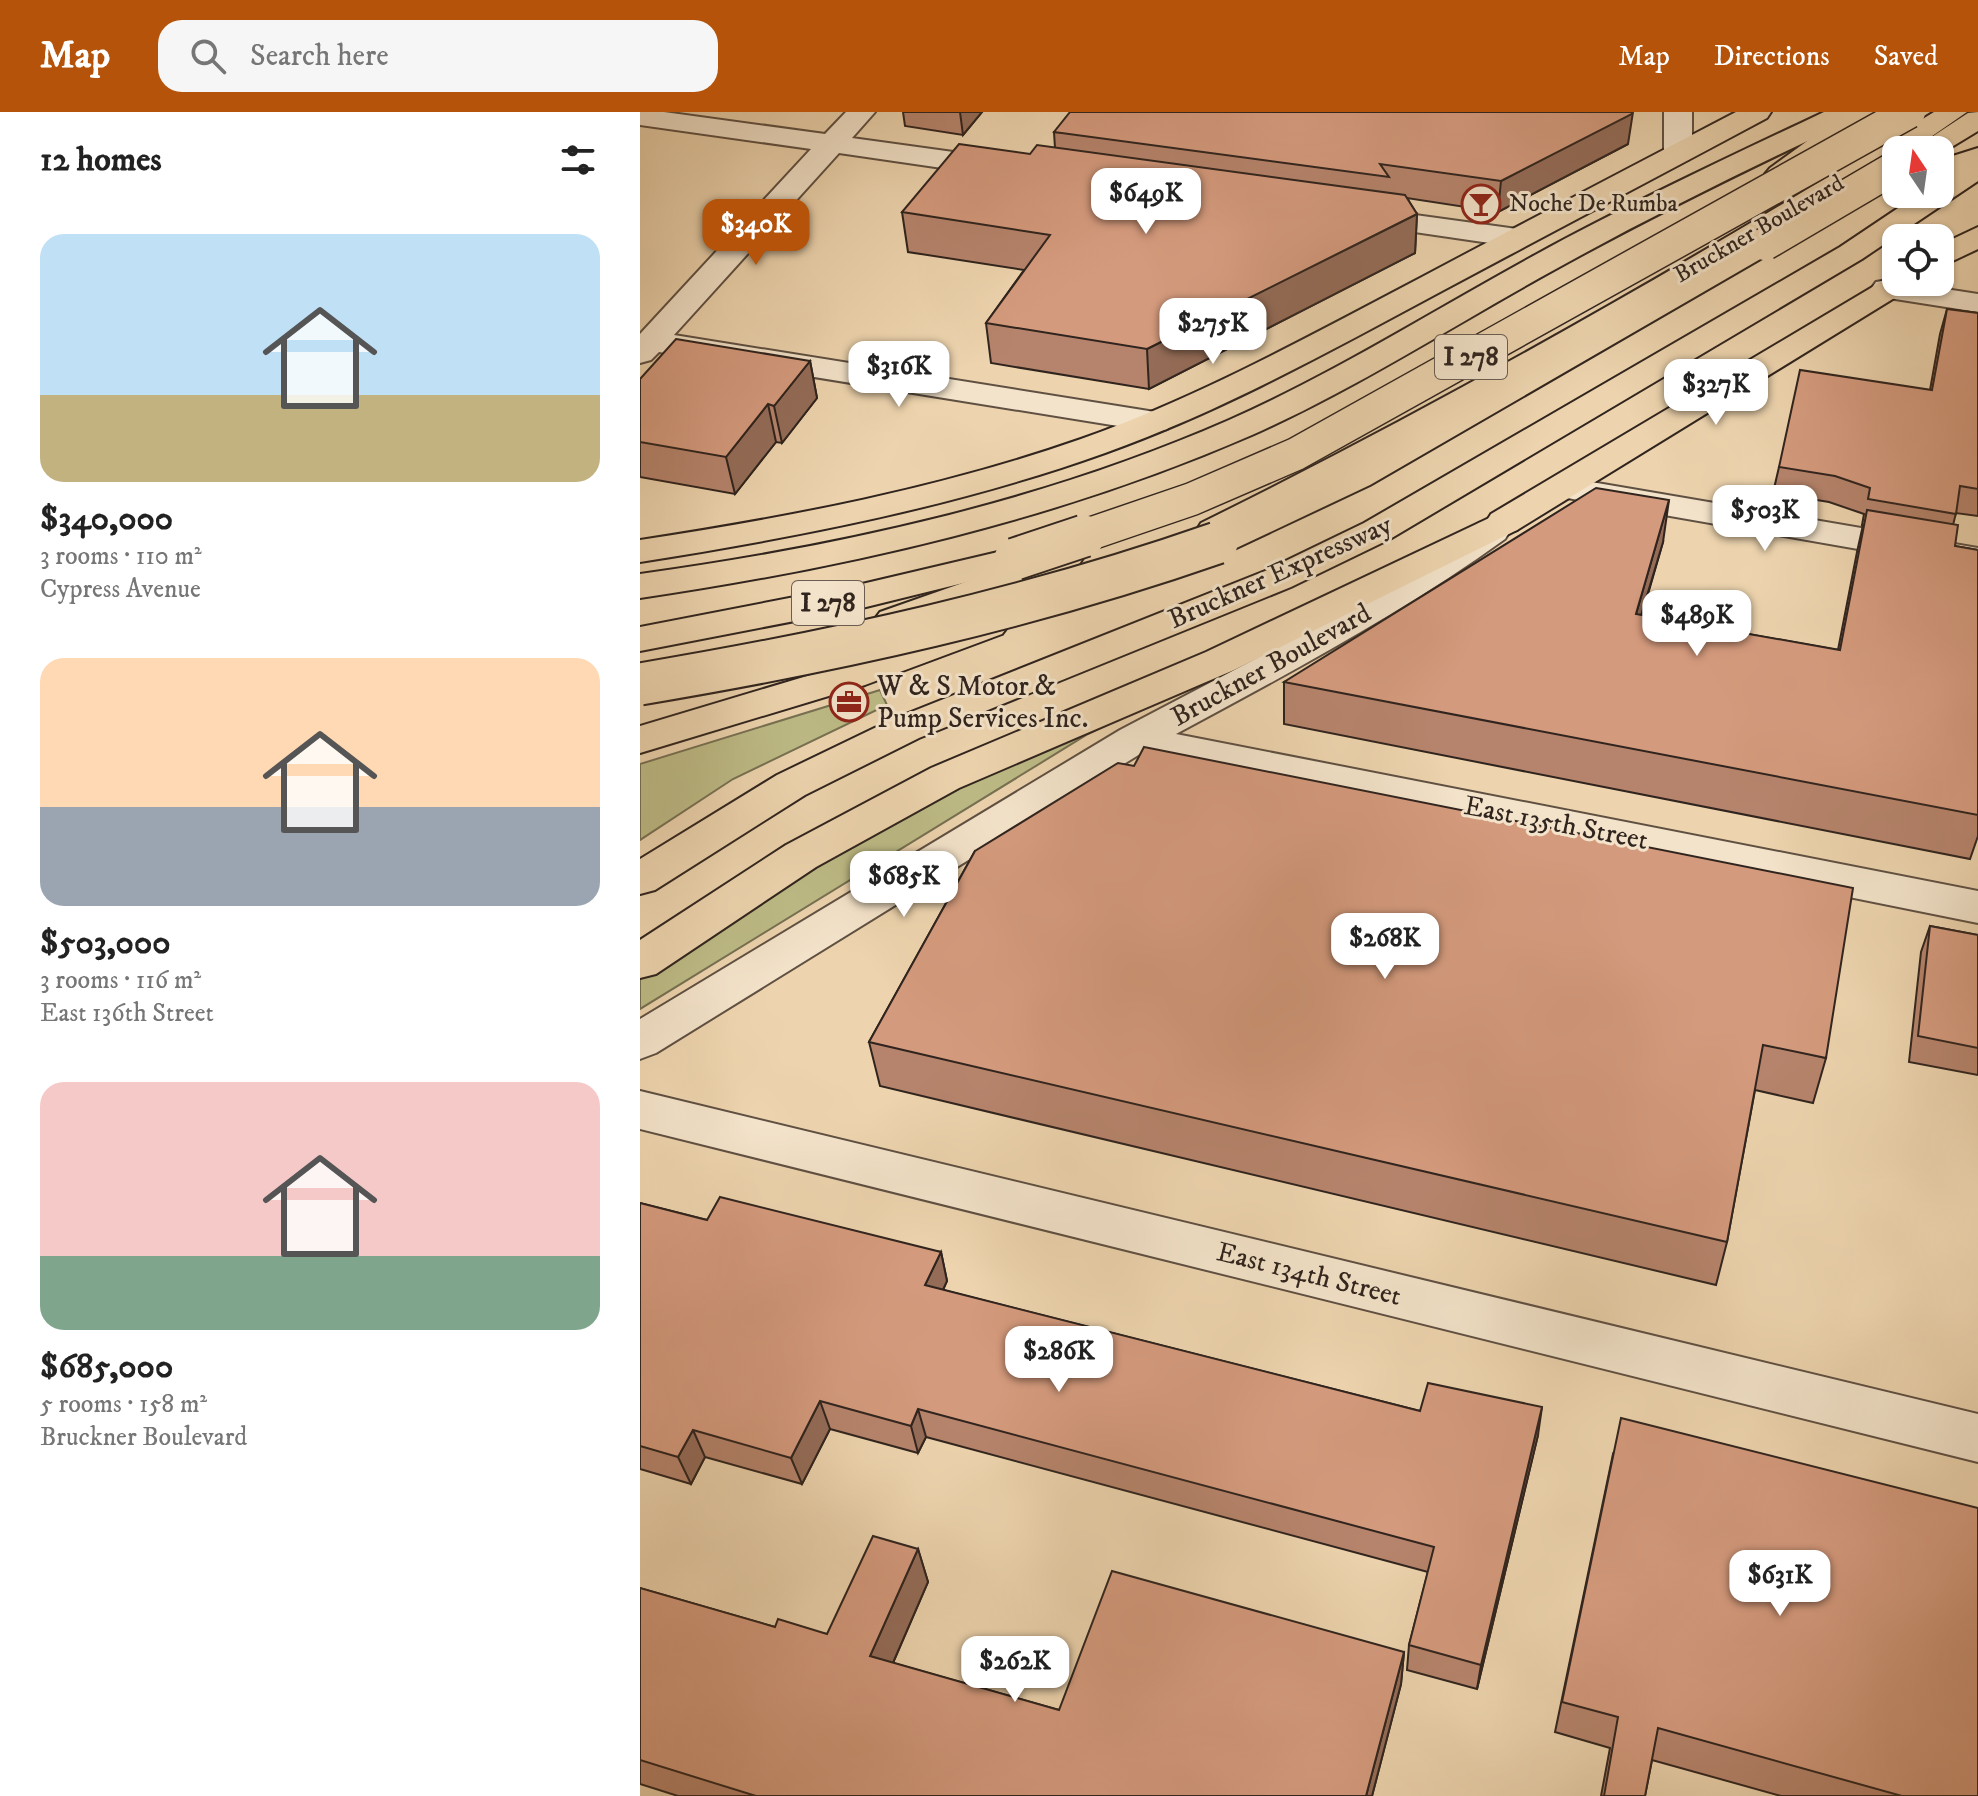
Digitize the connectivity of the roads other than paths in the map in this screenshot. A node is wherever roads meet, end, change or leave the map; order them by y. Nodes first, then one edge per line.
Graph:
1 (861, 112) edge
2 (1678, 112) edge
3 (1757, 112) edge
4 (1846, 112) edge
5 (1865, 112) edge
6 (1909, 112) edge
7 (1953, 112) edge
8 (640, 117) edge
9 (1978, 119) edge
10 (1949, 136) edge
11 (831, 144) junction
12 (1678, 154) junction
13 (1978, 157) edge
14 (1954, 165) edge
15 (1978, 168) edge
16 (1035, 172) edge
17 (1882, 175) edge
18 (1882, 188) edge
19 (1331, 213) edge
20 (1773, 224) junction
21 (1978, 236) edge
22 (1517, 238) junction
23 (1954, 250) edge
24 (1882, 291) edge
25 (1945, 296) edge
26 (1978, 303) edge
27 (646, 347) edge
28 (1155, 422) junction
29 (1562, 488) junction
30 (1504, 522) junction
31 (640, 551) edge
32 (1978, 559) edge
33 (640, 586) edge
34 (640, 639) edge
35 (640, 684) edge
36 (640, 695) edge
37 (1134, 739) junction
38 (640, 740) edge
39 (640, 879) edge
40 (1978, 907) edge
41 (640, 962) edge
42 (640, 1041) edge
43 (640, 1110) edge
44 (1978, 1438) edge

1 - 11 street
2 - 12 street
3 - 12 main road
4 - 33 main road
5 - 36 main road, Bruckner Boulevard
6 - 34 main road, I 278, bridge
7 - 20 main road, Bruckner Boulevard
8 - 11 street
9 - 10 main road
11 - 16 street
11 - 27 street
12 - 22 main road
13 - 14 main road
15 - 39 main road, Bruckner Expressway
17 - 35 main road, bridge
18 - 20 main road
19 - 22 street
20 - 38 main road, Bruckner Boulevard
21 - 23 main road
22 - 28 main road
24 - 29 main road, Bruckner Boulevard
25 - 26 street
27 - 28 street
28 - 31 main road
29 - 30 main road, Bruckner Boulevard
29 - 32 street
30 - 37 street, Bruckner Boulevard
30 - 41 main road
37 - 40 street, East 135th Street
37 - 42 street, Bruckner Boulevard
43 - 44 street, East 134th Street

